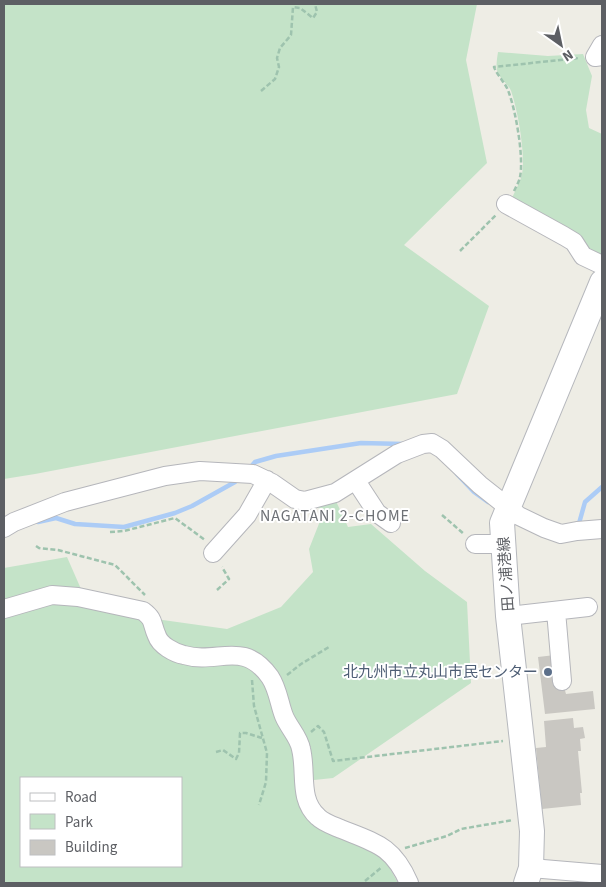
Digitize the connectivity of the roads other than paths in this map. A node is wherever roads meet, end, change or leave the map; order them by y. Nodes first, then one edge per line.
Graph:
1 (506, 204) road end
2 (602, 265) edge
3 (602, 282) edge
4 (267, 480) junction
5 (356, 481) junction
6 (510, 509) junction
7 (390, 523) dead end
8 (4, 528) edge
9 (602, 529) edge
10 (475, 544) road end
11 (494, 544) dead end
12 (214, 551) road end
13 (588, 607) dead end
14 (4, 609) edge
15 (556, 611) junction
16 (508, 616) junction
17 (562, 681) dead end
18 (602, 874) edge
19 (529, 875) edge
20 (409, 883) edge

1 - 2 street
3 - 6 main road, 田ノ浦港線
4 - 5 street
4 - 8 street
4 - 12 street
5 - 6 street
5 - 7 street
6 - 9 street
6 - 16 main road, 田ノ浦港線
10 - 11 street
13 - 15 street
14 - 20 street
15 - 16 street
15 - 17 street
16 - 19 main road, 田ノ浦港線
18 - 19 street

